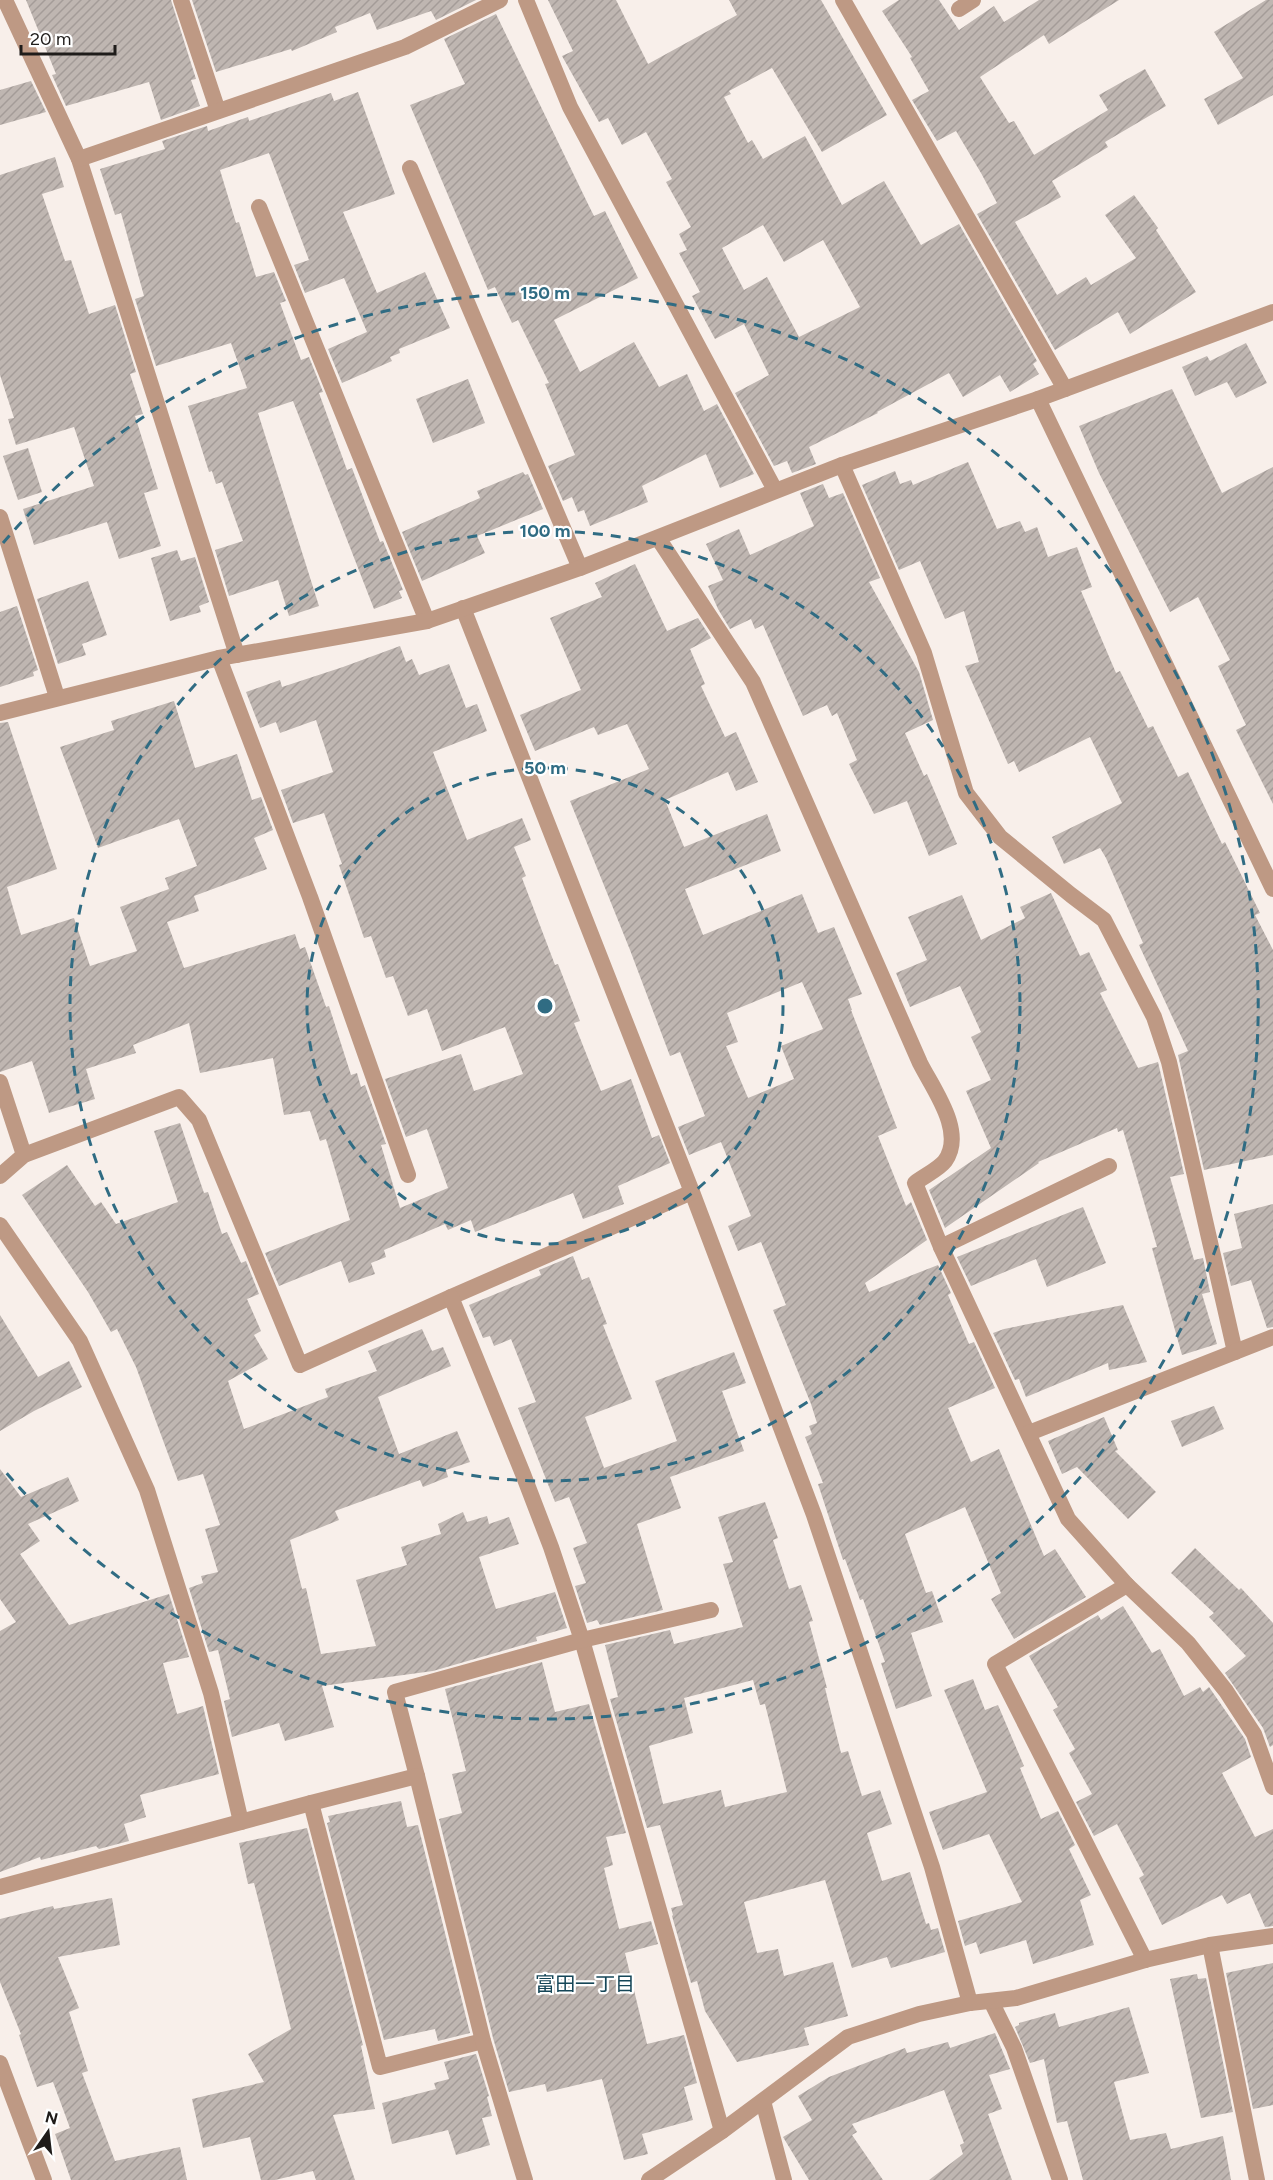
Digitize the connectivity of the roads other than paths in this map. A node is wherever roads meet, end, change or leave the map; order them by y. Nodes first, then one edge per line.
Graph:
1 (5, 0) edge
2 (181, 0) edge
3 (500, 0) edge
4 (526, 0) edge
5 (843, 0) edge
6 (218, 111) junction
7 (79, 159) junction
8 (410, 168) dead end
9 (259, 207) dead end
10 (1273, 312) edge
11 (1065, 388) junction
12 (1038, 399) junction
13 (842, 465) junction
14 (775, 490) junction
15 (0, 517) edge
16 (658, 538) junction
17 (580, 568) junction
18 (463, 608) junction
19 (427, 621) junction
20 (237, 655) junction
21 (219, 658) junction
22 (57, 697) junction
23 (0, 712) edge
24 (1273, 889) edge
25 (0, 1082) edge
26 (24, 1155) junction
27 (1109, 1166) dead end
28 (408, 1175) dead end
29 (0, 1176) edge
30 (692, 1192) junction
31 (0, 1225) edge
32 (941, 1247) junction
33 (451, 1297) junction
34 (1273, 1337) edge
35 (1235, 1352) junction
36 (1029, 1433) junction
37 (1127, 1585) junction
38 (711, 1610) dead end
39 (582, 1640) junction
40 (417, 1776) junction
41 (1273, 1787) edge
42 (311, 1803) junction
43 (241, 1822) junction
44 (0, 1887) edge
45 (1273, 1936) edge
46 (1210, 1945) junction
47 (1145, 1960) junction
48 (991, 2001) junction
49 (970, 2003) junction
50 (483, 2041) junction
51 (0, 2063) edge
52 (763, 2101) junction
53 (722, 2132) junction
54 (44, 2180) edge
55 (525, 2180) edge
56 (649, 2180) edge
57 (784, 2180) edge
58 (1060, 2180) edge
59 (1257, 2180) edge

1 - 7 street
2 - 6 street
3 - 6 street
4 - 14 street
5 - 11 street
6 - 7 street
7 - 20 street
8 - 17 street
9 - 19 street
10 - 11 street
11 - 12 street
12 - 13 street
12 - 24 street
13 - 14 street
13 - 35 street
14 - 16 street
15 - 22 street
16 - 17 street
16 - 32 street
17 - 18 street
18 - 19 street
18 - 30 street
19 - 20 street
20 - 21 street
21 - 22 street
21 - 28 street
22 - 23 street
25 - 26 street
26 - 29 street
26 - 33 street
27 - 32 street
30 - 33 street
30 - 49 street
31 - 43 street
32 - 36 street
33 - 39 street
34 - 35 street
35 - 36 street
36 - 37 street
37 - 41 street
37 - 47 street
38 - 39 street
39 - 40 street
39 - 53 street
40 - 42 street
40 - 50 street
42 - 43 street
42 - 50 street
43 - 44 street
45 - 46 street
46 - 47 street
46 - 59 street
47 - 48 street
48 - 49 street
48 - 58 street
49 - 52 street
50 - 55 street
51 - 54 street
52 - 53 street
52 - 57 street
53 - 56 street

